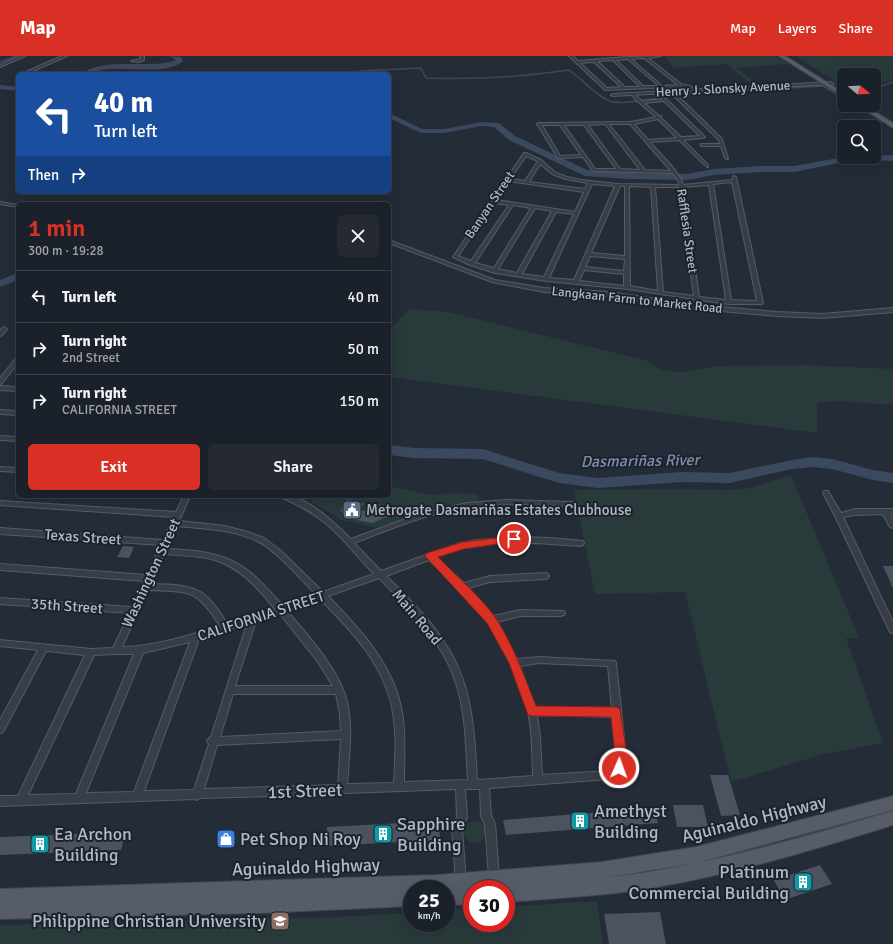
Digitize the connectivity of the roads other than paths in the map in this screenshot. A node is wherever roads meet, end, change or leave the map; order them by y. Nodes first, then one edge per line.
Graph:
1 (23, 56) edge
2 (65, 56) edge
3 (142, 56) edge
4 (571, 56) edge
5 (576, 56) edge
6 (651, 56) edge
7 (659, 56) edge
8 (782, 56) edge
9 (789, 56) edge
10 (627, 57) edge
11 (645, 57) junction
12 (612, 60) junction
13 (133, 61) dead end
14 (595, 61) junction
15 (577, 62) junction
16 (0, 66) edge
17 (28, 72) edge
18 (825, 83) junction
19 (832, 83) junction
20 (679, 86) junction
21 (837, 86) edge
22 (662, 87) junction
23 (624, 88) junction
24 (643, 88) junction
25 (695, 91) junction
26 (837, 91) edge
27 (672, 92) junction
28 (686, 92) junction
29 (632, 94) junction
30 (637, 94) junction
31 (613, 95) dead end
32 (643, 102) junction
33 (871, 112) edge
34 (879, 112) edge
35 (660, 118) junction
36 (893, 121) edge
37 (584, 123) junction
38 (562, 124) junction
39 (607, 124) junction
40 (632, 124) junction
41 (893, 126) edge
42 (680, 138) junction
43 (646, 141) junction
44 (702, 145) dead end
45 (723, 145) junction
46 (582, 156) junction
47 (726, 158) dead end
48 (540, 161) junction
49 (706, 166) dead end
50 (619, 171) junction
51 (644, 172) junction
52 (675, 173) junction
53 (555, 174) junction
54 (569, 179) junction
55 (507, 180) junction
56 (591, 182) junction
57 (526, 183) junction
58 (680, 183) junction
59 (711, 184) junction
60 (618, 185) junction
61 (627, 185) junction
62 (653, 185) junction
63 (549, 186) junction
64 (565, 188) junction
65 (587, 191) junction
66 (493, 201) junction
67 (0, 203) edge
68 (512, 204) junction
69 (16, 206) edge
70 (534, 207) junction
71 (554, 210) junction
72 (576, 213) junction
73 (391, 242) edge
74 (589, 254) junction
75 (626, 258) junction
76 (472, 264) junction
77 (582, 268) junction
78 (495, 271) junction
79 (626, 273) junction
80 (519, 275) junction
81 (546, 279) junction
82 (576, 282) junction
83 (627, 288) junction
84 (661, 293) junction
85 (697, 298) junction
86 (729, 302) junction
87 (697, 308) junction
88 (893, 310) edge
89 (0, 329) edge
90 (0, 334) edge
91 (15, 367) edge
92 (0, 382) edge
93 (0, 388) edge
94 (16, 389) edge
95 (0, 412) edge
96 (16, 413) edge
97 (0, 438) edge
98 (16, 439) edge
99 (0, 469) edge
100 (16, 470) edge
101 (826, 493) dead end
102 (186, 498) edge
103 (289, 498) edge
104 (0, 503) edge
105 (571, 504) dead end
106 (889, 511) edge
107 (178, 515) junction
108 (839, 516) junction
109 (174, 523) junction
110 (893, 526) edge
111 (0, 531) edge
112 (350, 542) junction
113 (580, 542) dead end
114 (164, 547) junction
115 (430, 556) junction
116 (0, 567) edge
117 (380, 575) junction
118 (546, 576) dead end
119 (149, 578) junction
120 (146, 587) junction
121 (461, 587) junction
122 (323, 596) junction
123 (0, 601) edge
124 (135, 610) junction
125 (281, 610) junction
126 (562, 613) dead end
127 (252, 620) junction
128 (491, 620) junction
129 (226, 628) junction
130 (893, 630) edge
131 (196, 638) junction
132 (0, 643) edge
133 (44, 647) junction
134 (140, 650) junction
135 (116, 651) junction
136 (91, 652) junction
137 (514, 663) junction
138 (230, 690) junction
139 (338, 690) junction
140 (532, 711) junction
141 (616, 712) junction
142 (0, 729) edge
143 (346, 735) junction
144 (212, 741) junction
145 (538, 781) junction
146 (484, 784) junction
147 (460, 785) junction
148 (473, 785) junction
149 (399, 786) junction
150 (342, 790) junction
151 (197, 795) junction
152 (137, 797) junction
153 (79, 799) junction
154 (20, 800) junction
155 (0, 801) edge
156 (893, 803) edge
157 (893, 818) edge
158 (698, 862) junction
159 (494, 880) edge
160 (515, 881) edge
161 (460, 892) edge
162 (515, 893) edge
163 (0, 897) edge
164 (403, 898) edge
165 (0, 912) edge

1 - 16 street
2 - 17 street
3 - 13 street
4 - 5 street
4 - 15 street
6 - 7 street
6 - 11 street
8 - 18 main road
9 - 19 main road
10 - 11 street
10 - 12 street
10 - 22 street
11 - 20 street
12 - 14 street
12 - 24 street
14 - 15 street
14 - 23 street
15 - 23 street
18 - 19 street, Henry J. Slonsky Avenue
18 - 25 street, Henry J. Slonsky Avenue
18 - 26 main road
19 - 21 main road
20 - 22 street
20 - 25 street
20 - 28 street
22 - 24 street
23 - 24 street
25 - 28 street, Henry J. Slonsky Avenue
27 - 28 street, Henry J. Slonsky Avenue
27 - 30 street, Henry J. Slonsky Avenue
27 - 45 street
29 - 30 street, Henry J. Slonsky Avenue
29 - 31 street, Henry J. Slonsky Avenue
29 - 32 street
30 - 32 street
32 - 35 street
32 - 42 street
33 - 41 main road
34 - 36 main road
35 - 40 street
35 - 42 street
37 - 38 street
37 - 39 street
37 - 50 street
38 - 46 street
38 - 46 street
39 - 40 street
39 - 51 street
40 - 43 street, Rafflesia Street
42 - 43 street
42 - 49 street
43 - 52 street, Rafflesia Street
44 - 45 street
45 - 47 street
46 - 50 street
48 - 53 street
48 - 55 street, Banyan Street
48 - 57 street
50 - 51 street
51 - 52 street
52 - 58 street, Rafflesia Street
53 - 54 street
53 - 63 street
54 - 56 street
54 - 64 street
55 - 57 street
55 - 66 street, Banyan Street
56 - 60 street
56 - 65 street
57 - 63 street
58 - 59 street
58 - 62 street
58 - 85 street, Rafflesia Street
59 - 86 street
59 - 86 street
60 - 61 street
60 - 74 street
61 - 62 street
61 - 75 street
62 - 84 street
63 - 64 street
64 - 65 street
65 - 72 street
66 - 68 street
66 - 76 street, Banyan Street
67 - 69 street
68 - 70 street
68 - 76 street
70 - 71 street
70 - 78 street
71 - 72 street
71 - 80 street
72 - 81 street
73 - 87 street, Langkaan Farm to Market Road
74 - 75 street
74 - 77 street
75 - 79 street
76 - 78 street
77 - 79 street
77 - 82 street
78 - 80 street
79 - 83 street
80 - 81 street
81 - 82 street
82 - 83 street
83 - 84 street
84 - 85 street
85 - 86 street
85 - 87 street, Rafflesia Street
87 - 88 street, Langkaan Farm to Market Road
89 - 90 street
91 - 92 street
93 - 94 street
95 - 96 street
97 - 98 street
99 - 100 street
101 - 108 street
102 - 107 street, Washington Street
103 - 112 street, Main Road
104 - 107 street
105 - 112 street
106 - 108 street
106 - 110 street
107 - 109 street, Washington Street
108 - 130 street
109 - 114 street, Washington Street
109 - 122 street
111 - 114 street, Texas Street
112 - 117 street, Main Road
113 - 115 street
114 - 119 street, Washington Street
114 - 125 street, Texas Street
115 - 117 street, CALIFORNIA STREET
115 - 121 street
116 - 119 street
117 - 122 street, CALIFORNIA STREET
117 - 148 street, Main Road
118 - 121 street
119 - 120 street, Washington Street
120 - 124 street, Washington Street
120 - 129 street
121 - 128 street
122 - 125 street, CALIFORNIA STREET
122 - 149 street
123 - 124 street, 35th Street
124 - 135 street, Washington Street
125 - 127 street, CALIFORNIA STREET
125 - 139 street, Texas Street
126 - 128 street
127 - 129 street, CALIFORNIA STREET
127 - 138 street
128 - 137 street
129 - 131 street, CALIFORNIA STREET
131 - 134 street, CALIFORNIA STREET
131 - 152 street
132 - 133 street
133 - 136 street
133 - 142 street
134 - 135 street, CALIFORNIA STREET
134 - 153 street
135 - 136 street, CALIFORNIA STREET
136 - 154 street
137 - 140 street
137 - 141 street
138 - 139 street
138 - 144 street
139 - 143 street, Texas Street
140 - 141 street
140 - 145 street
141 - 145 street, 1st Street
143 - 144 street
143 - 150 street, Texas Street
144 - 151 street
145 - 146 street, 1st Street
146 - 148 street, 1st Street
146 - 159 street
147 - 148 street, 1st Street
147 - 149 street, 1st Street
147 - 161 street
149 - 150 street, 1st Street
150 - 151 street, 1st Street
151 - 152 street, 1st Street
152 - 153 street, 1st Street
153 - 154 street, 1st Street
154 - 155 street, 1st Street
156 - 158 main road, Aguinaldo Highway
157 - 158 main road, Aguinaldo Highway
158 - 160 main road, Aguinaldo Highway
158 - 162 main road, Aguinaldo Highway
161 - 163 main road, Aguinaldo Highway
164 - 165 main road

